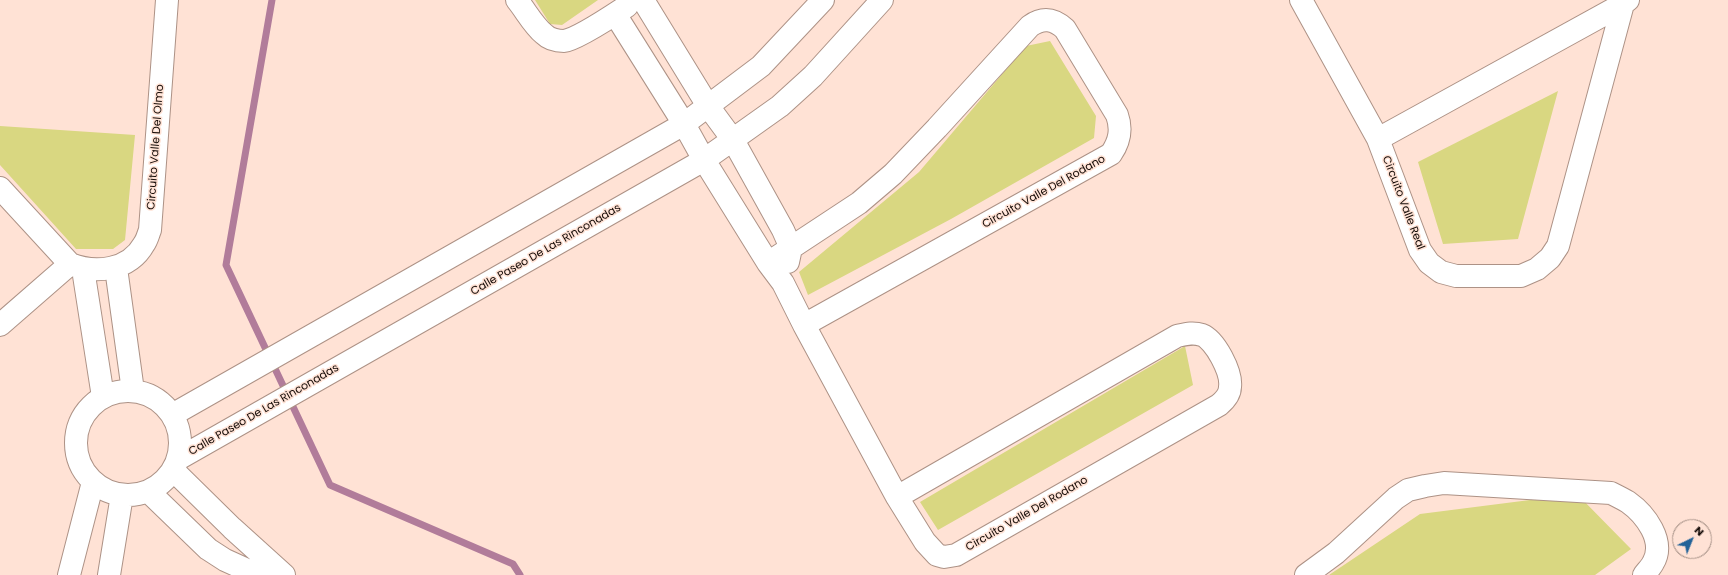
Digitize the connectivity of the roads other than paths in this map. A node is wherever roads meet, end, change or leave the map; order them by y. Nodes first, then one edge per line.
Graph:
1 (167, 0) edge
2 (517, 0) edge
3 (635, 0) edge
4 (643, 0) edge
5 (823, 0) edge
6 (882, 0) edge
7 (1301, 0) edge
8 (1626, 2) edge
9 (615, 14) junction
10 (708, 106) junction
11 (684, 124) junction
12 (1378, 139) junction
13 (733, 140) junction
14 (704, 160) junction
15 (0, 188) edge
16 (791, 248) junction
17 (768, 263) junction
18 (76, 267) junction
19 (110, 268) junction
20 (783, 283) junction
21 (0, 324) edge
22 (804, 325) junction
23 (133, 391) junction
24 (103, 397) junction
25 (172, 415) junction
26 (175, 464) junction
27 (93, 482) junction
28 (148, 492) junction
29 (122, 495) junction
30 (897, 497) junction
31 (69, 575) edge
32 (109, 575) edge
33 (258, 575) edge
34 (284, 575) edge
35 (1306, 575) edge
36 (1644, 575) edge

1 - 19 street, Circuito Valle Del Olmo
2 - 9 street
3 - 9 street
4 - 10 street
5 - 10 street
6 - 13 street, Calle Paseo De Las Rinconadas
7 - 12 street, Circuito Valle Real
8 - 12 street
8 - 12 street, Circuito Valle Real
9 - 11 street, Circuito Valle Del Rodano
10 - 11 street
10 - 13 street
11 - 14 street, Circuito Valle Del Rodano
11 - 25 street
13 - 14 street, Calle Paseo De Las Rinconadas
13 - 16 street
14 - 17 street, Circuito Valle Del Rodano
14 - 26 street, Calle Paseo De Las Rinconadas
15 - 18 street
16 - 17 street, Circuito Valle Del Rodano
16 - 20 street
16 - 22 street, Circuito Valle Del Rodano
17 - 20 street, Circuito Valle Del Rodano
18 - 19 street
18 - 21 street
18 - 24 street
19 - 23 street
20 - 22 street, Circuito Valle Del Rodano
22 - 30 street, Circuito Valle Del Rodano
23 - 24 street
23 - 25 street
24 - 27 street
25 - 26 street
26 - 28 street
26 - 34 street
27 - 29 street
27 - 31 street
28 - 29 street
28 - 33 street
29 - 32 street
30 - 30 street, Circuito Valle Del Rodano
35 - 36 street

